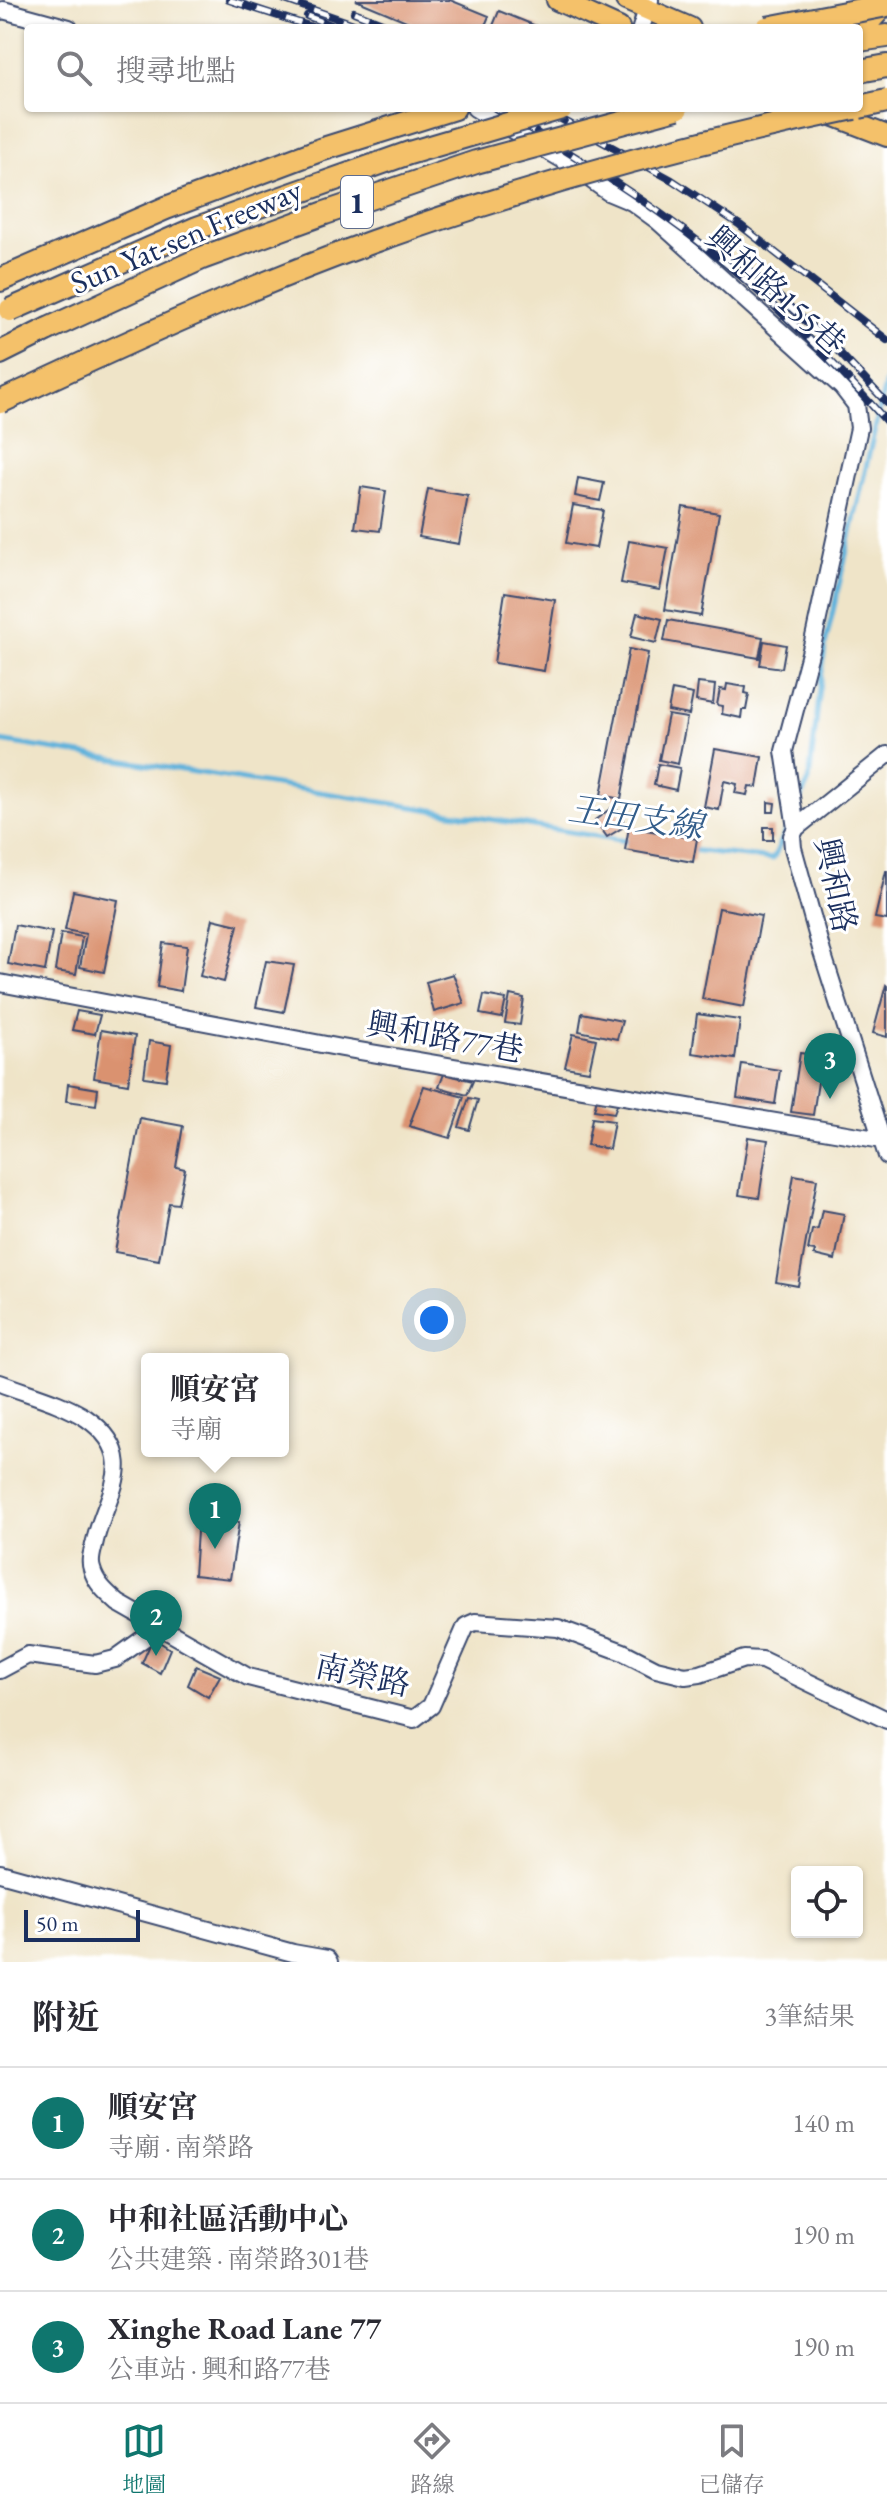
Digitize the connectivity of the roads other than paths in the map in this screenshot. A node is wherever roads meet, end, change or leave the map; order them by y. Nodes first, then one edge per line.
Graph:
1 (557, 0) edge
2 (626, 0) edge
3 (887, 3) edge
4 (0, 11) edge
5 (646, 12) edge
6 (54, 24) edge
7 (610, 24) edge
8 (679, 24) edge
9 (786, 24) edge
10 (863, 31) edge
11 (887, 36) edge
12 (863, 39) edge
13 (887, 66) edge
14 (863, 70) edge
15 (863, 100) edge
16 (887, 101) edge
17 (863, 107) edge
18 (887, 109) edge
19 (441, 112) edge
20 (482, 112) edge
21 (548, 112) edge
22 (662, 112) edge
23 (828, 112) edge
24 (839, 112) edge
25 (887, 136) edge
26 (0, 280) edge
27 (0, 315) edge
28 (0, 353) edge
29 (0, 402) edge
30 (887, 755) edge
31 (796, 827) junction
32 (0, 983) edge
33 (884, 1148) edge
34 (0, 1383) edge
35 (161, 1626) junction
36 (0, 1670) edge
37 (887, 1720) edge
38 (0, 1873) edge
39 (329, 1962) edge

1 - 7 main road
2 - 5 main road
3 - 9 highway, bridge
3 - 10 highway
4 - 6 street
5 - 8 main road
11 - 12 highway
13 - 14 highway
15 - 18 main road
16 - 17 highway, bridge
19 - 26 highway, Sun Yat-sen Freeway / 1
20 - 31 street, 興和路155巷
21 - 27 highway, Sun Yat-sen Freeway / 1, bridge
22 - 28 highway, Sun Yat-sen Freeway / 1, bridge
23 - 25 main road
24 - 29 highway, bridge
30 - 31 street, 興和路
31 - 33 street, 興和路
32 - 33 street, 興和路77巷
34 - 35 street, 南榮路
35 - 36 street
35 - 37 street, 南榮路
38 - 39 street

